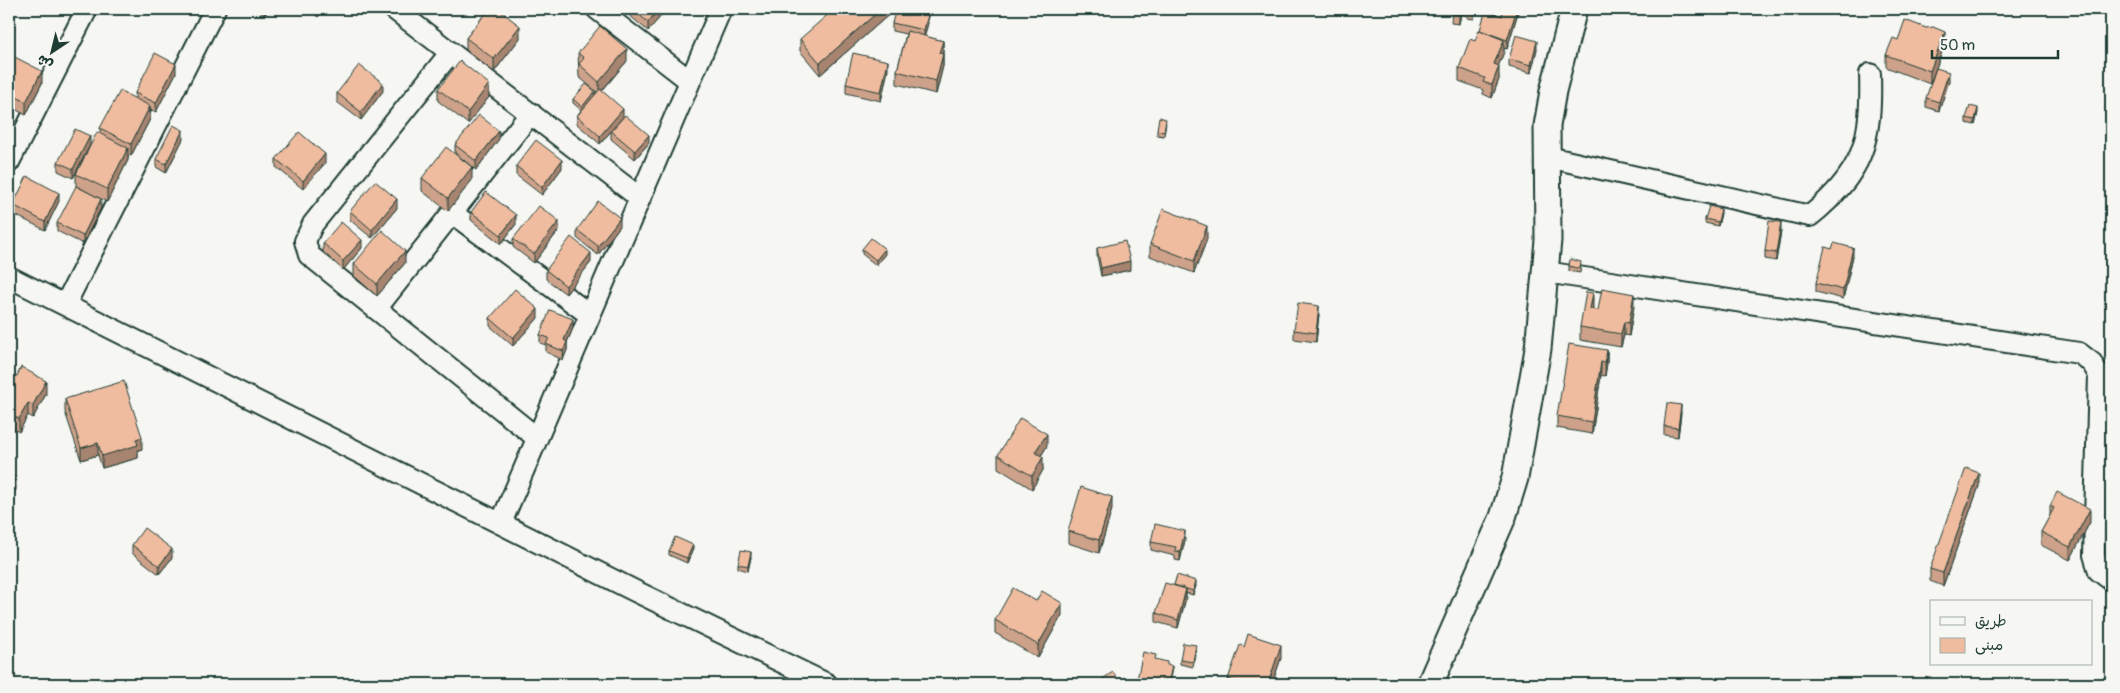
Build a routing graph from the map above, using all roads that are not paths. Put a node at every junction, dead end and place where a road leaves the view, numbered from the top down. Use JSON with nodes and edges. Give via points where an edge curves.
{"nodes":[{"id":1,"x":87,"y":9,"type":"edge"},
{"id":2,"x":215,"y":9,"type":"edge"},
{"id":3,"x":394,"y":9,"type":"edge"},
{"id":4,"x":597,"y":9,"type":"edge"},
{"id":5,"x":721,"y":9,"type":"edge"},
{"id":6,"x":1574,"y":9,"type":"edge"},
{"id":7,"x":451,"y":52,"type":"junction"},
{"id":8,"x":1870,"y":74,"type":"dead end"},
{"id":9,"x":690,"y":81,"type":"junction"},
{"id":10,"x":531,"y":113,"type":"junction"},
{"id":11,"x":1548,"y":157,"type":"junction"},
{"id":12,"x":9,"y":162,"type":"edge"},
{"id":13,"x":640,"y":198,"type":"junction"},
{"id":14,"x":452,"y":213,"type":"junction"},
{"id":15,"x":1545,"y":272,"type":"junction"},
{"id":16,"x":9,"y":277,"type":"edge"},
{"id":17,"x":66,"y":305,"type":"junction"},
{"id":18,"x":376,"y":309,"type":"junction"},
{"id":19,"x":590,"y":316,"type":"junction"},
{"id":20,"x":537,"y":438,"type":"junction"},
{"id":21,"x":501,"y":523,"type":"junction"},
{"id":22,"x":2111,"y":580,"type":"edge"},
{"id":23,"x":827,"y":684,"type":"edge"},
{"id":24,"x":1430,"y":684,"type":"edge"}],
"edges":[{"from":1,"to":12,"type":"street"},
{"from":2,"to":17,"type":"street"},
{"from":3,"to":7,"type":"street"},
{"from":4,"to":9,"type":"street"},
{"from":5,"to":9,"type":"street"},
{"from":6,"to":11,"type":"street","via":[[1553,91]]},
{"from":7,"to":10,"type":"street"},
{"from":7,"to":18,"type":"street","via":[[313,224],[305,240],[309,255]]},
{"from":8,"to":11,"type":"street","via":[[1871,105],[1864,148],[1851,175],[1810,216]]},
{"from":9,"to":13,"type":"street"},
{"from":10,"to":13,"type":"street"},
{"from":10,"to":14,"type":"street"},
{"from":11,"to":15,"type":"street"},
{"from":13,"to":19,"type":"street"},
{"from":14,"to":18,"type":"street"},
{"from":14,"to":19,"type":"street"},
{"from":15,"to":22,"type":"street","via":[[2079,353],[2092,363],[2100,376],[2094,555],[2099,571]]},
{"from":15,"to":24,"type":"street","via":[[1538,349],[1516,478],[1503,517]]},
{"from":16,"to":17,"type":"street"},
{"from":17,"to":21,"type":"street"},
{"from":18,"to":20,"type":"street"},
{"from":19,"to":20,"type":"street"},
{"from":20,"to":21,"type":"street"},
{"from":21,"to":23,"type":"street"}]}
